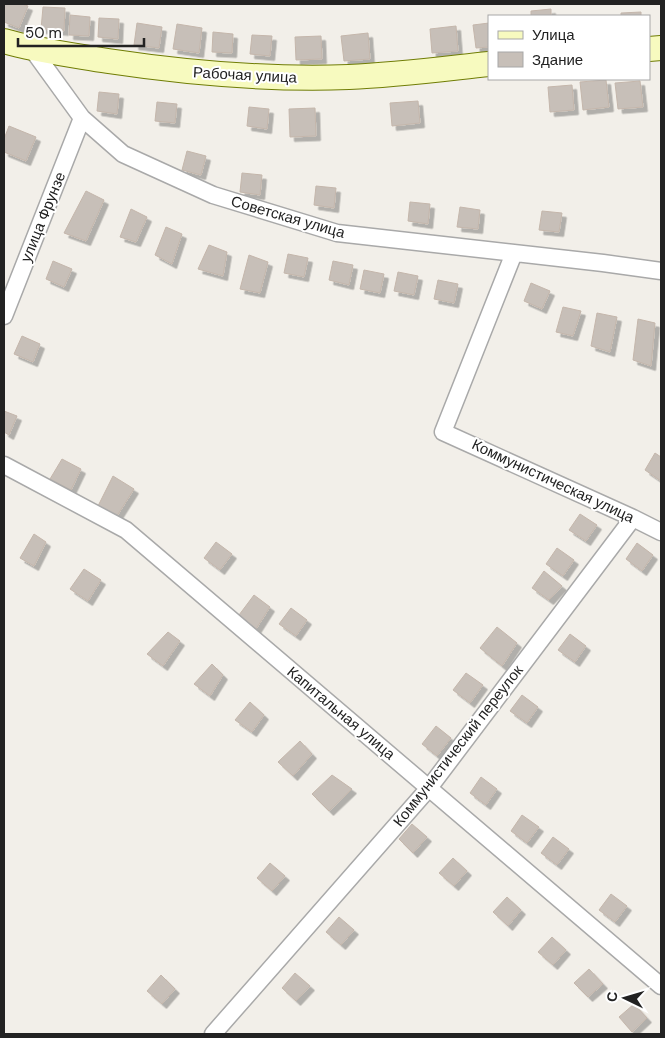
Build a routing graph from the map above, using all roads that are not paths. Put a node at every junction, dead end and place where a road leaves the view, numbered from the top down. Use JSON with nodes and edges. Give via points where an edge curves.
{"nodes":[{"id":1,"x":4,"y":41,"type":"edge"},
{"id":2,"x":32,"y":49,"type":"junction"},
{"id":3,"x":488,"y":64,"type":"edge"},
{"id":4,"x":82,"y":118,"type":"junction"},
{"id":5,"x":514,"y":253,"type":"junction"},
{"id":6,"x":661,"y":271,"type":"edge"},
{"id":7,"x":8,"y":292,"type":"edge"},
{"id":8,"x":4,"y":316,"type":"edge"},
{"id":9,"x":4,"y":465,"type":"edge"},
{"id":10,"x":633,"y":518,"type":"junction"},
{"id":11,"x":661,"y":532,"type":"edge"},
{"id":12,"x":429,"y":788,"type":"junction"},
{"id":13,"x":661,"y":986,"type":"edge"},
{"id":14,"x":213,"y":1034,"type":"edge"}],
"edges":[{"from":1,"to":2,"type":"main road","name":"Рабочая улица"},
{"from":2,"to":3,"type":"main road","name":"Рабочая улица","via":[[204,74],[274,78],[351,77]]},
{"from":2,"to":4,"type":"street","name":"Советская улица"},
{"from":4,"to":5,"type":"street","name":"Советская улица","via":[[122,154],[213,195],[337,233]]},
{"from":4,"to":7,"type":"street","name":"улица Фрунзе"},
{"from":5,"to":6,"type":"street","name":"Советская улица"},
{"from":5,"to":10,"type":"street","name":"Коммунистическая улица","via":[[444,432]]},
{"from":7,"to":8,"type":"street","name":"улица Фрунзе"},
{"from":9,"to":12,"type":"street","name":"Капитальная улица","via":[[126,530]]},
{"from":10,"to":11,"type":"street","name":"Коммунистическая улица"},
{"from":10,"to":12,"type":"street","name":"Коммунистический переулок"},
{"from":12,"to":13,"type":"street","name":"Капитальная улица"},
{"from":12,"to":14,"type":"street","name":"Коммунистический переулок"}]}
